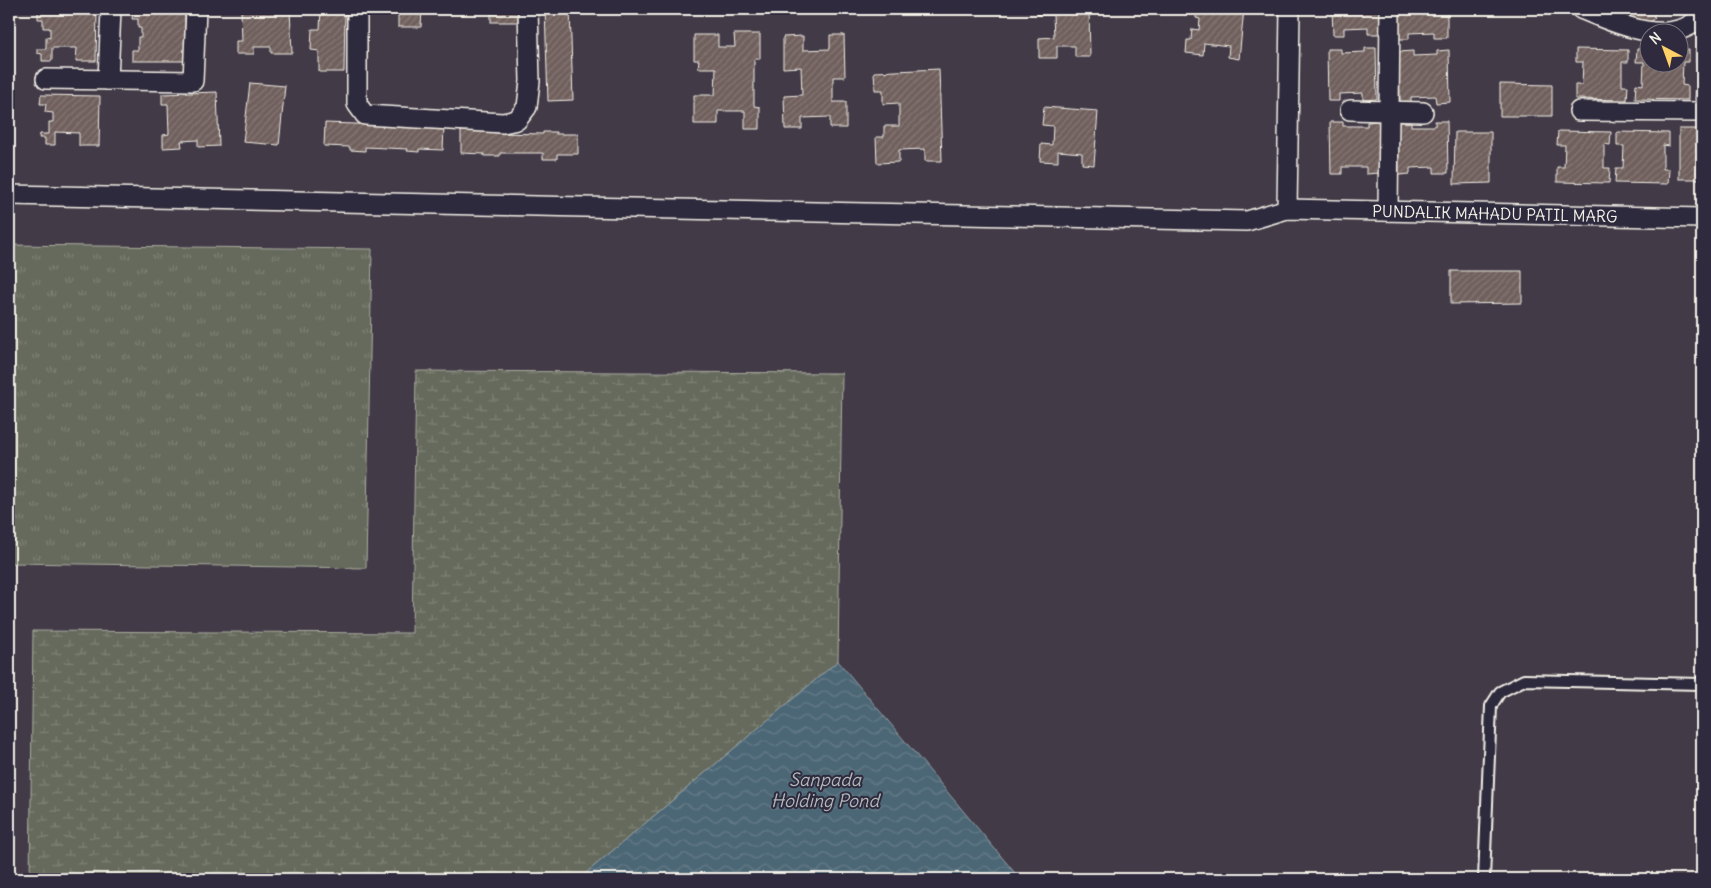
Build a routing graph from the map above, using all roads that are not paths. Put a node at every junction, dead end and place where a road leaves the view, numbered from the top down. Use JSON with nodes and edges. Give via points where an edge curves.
{"nodes":[{"id":1,"x":111,"y":9,"type":"edge"},
{"id":2,"x":196,"y":9,"type":"edge"},
{"id":3,"x":357,"y":9,"type":"edge"},
{"id":4,"x":528,"y":9,"type":"edge"},
{"id":5,"x":1290,"y":9,"type":"edge"},
{"id":6,"x":1390,"y":9,"type":"edge"},
{"id":7,"x":1581,"y":10,"type":"edge"},
{"id":8,"x":1702,"y":15,"type":"edge"},
{"id":9,"x":46,"y":79,"type":"dead end"},
{"id":10,"x":108,"y":80,"type":"junction"},
{"id":11,"x":1350,"y":110,"type":"dead end"},
{"id":12,"x":1389,"y":111,"type":"junction"},
{"id":13,"x":1579,"y":111,"type":"dead end"},
{"id":14,"x":1423,"y":112,"type":"dead end"},
{"id":15,"x":1702,"y":112,"type":"edge"},
{"id":16,"x":9,"y":195,"type":"edge"},
{"id":17,"x":1287,"y":209,"type":"junction"},
{"id":18,"x":1388,"y":211,"type":"junction"},
{"id":19,"x":1702,"y":218,"type":"edge"},
{"id":20,"x":1702,"y":684,"type":"edge"},
{"id":21,"x":1484,"y":879,"type":"edge"}],
"edges":[{"from":1,"to":10,"type":"street"},
{"from":2,"to":10,"type":"street","via":[[193,80]]},
{"from":3,"to":4,"type":"street","via":[[356,104],[365,115],[503,123],[517,120],[528,107]]},
{"from":5,"to":17,"type":"street"},
{"from":6,"to":12,"type":"street"},
{"from":7,"to":8,"type":"street","via":[[1621,26],[1651,32],[1680,30],[1692,25]]},
{"from":9,"to":10,"type":"street"},
{"from":11,"to":12,"type":"street"},
{"from":12,"to":14,"type":"street"},
{"from":12,"to":18,"type":"street"},
{"from":13,"to":15,"type":"street"},
{"from":16,"to":17,"type":"street","name":"PUNDALIK MAHADU PATIL MARG","via":[[1246,221]]},
{"from":17,"to":18,"type":"street","name":"PUNDALIK MAHADU PATIL MARG"},
{"from":18,"to":19,"type":"street","name":"PUNDALIK MAHADU PATIL MARG"},
{"from":20,"to":21,"type":"lane","via":[[1524,680],[1500,692],[1491,706]]}]}
